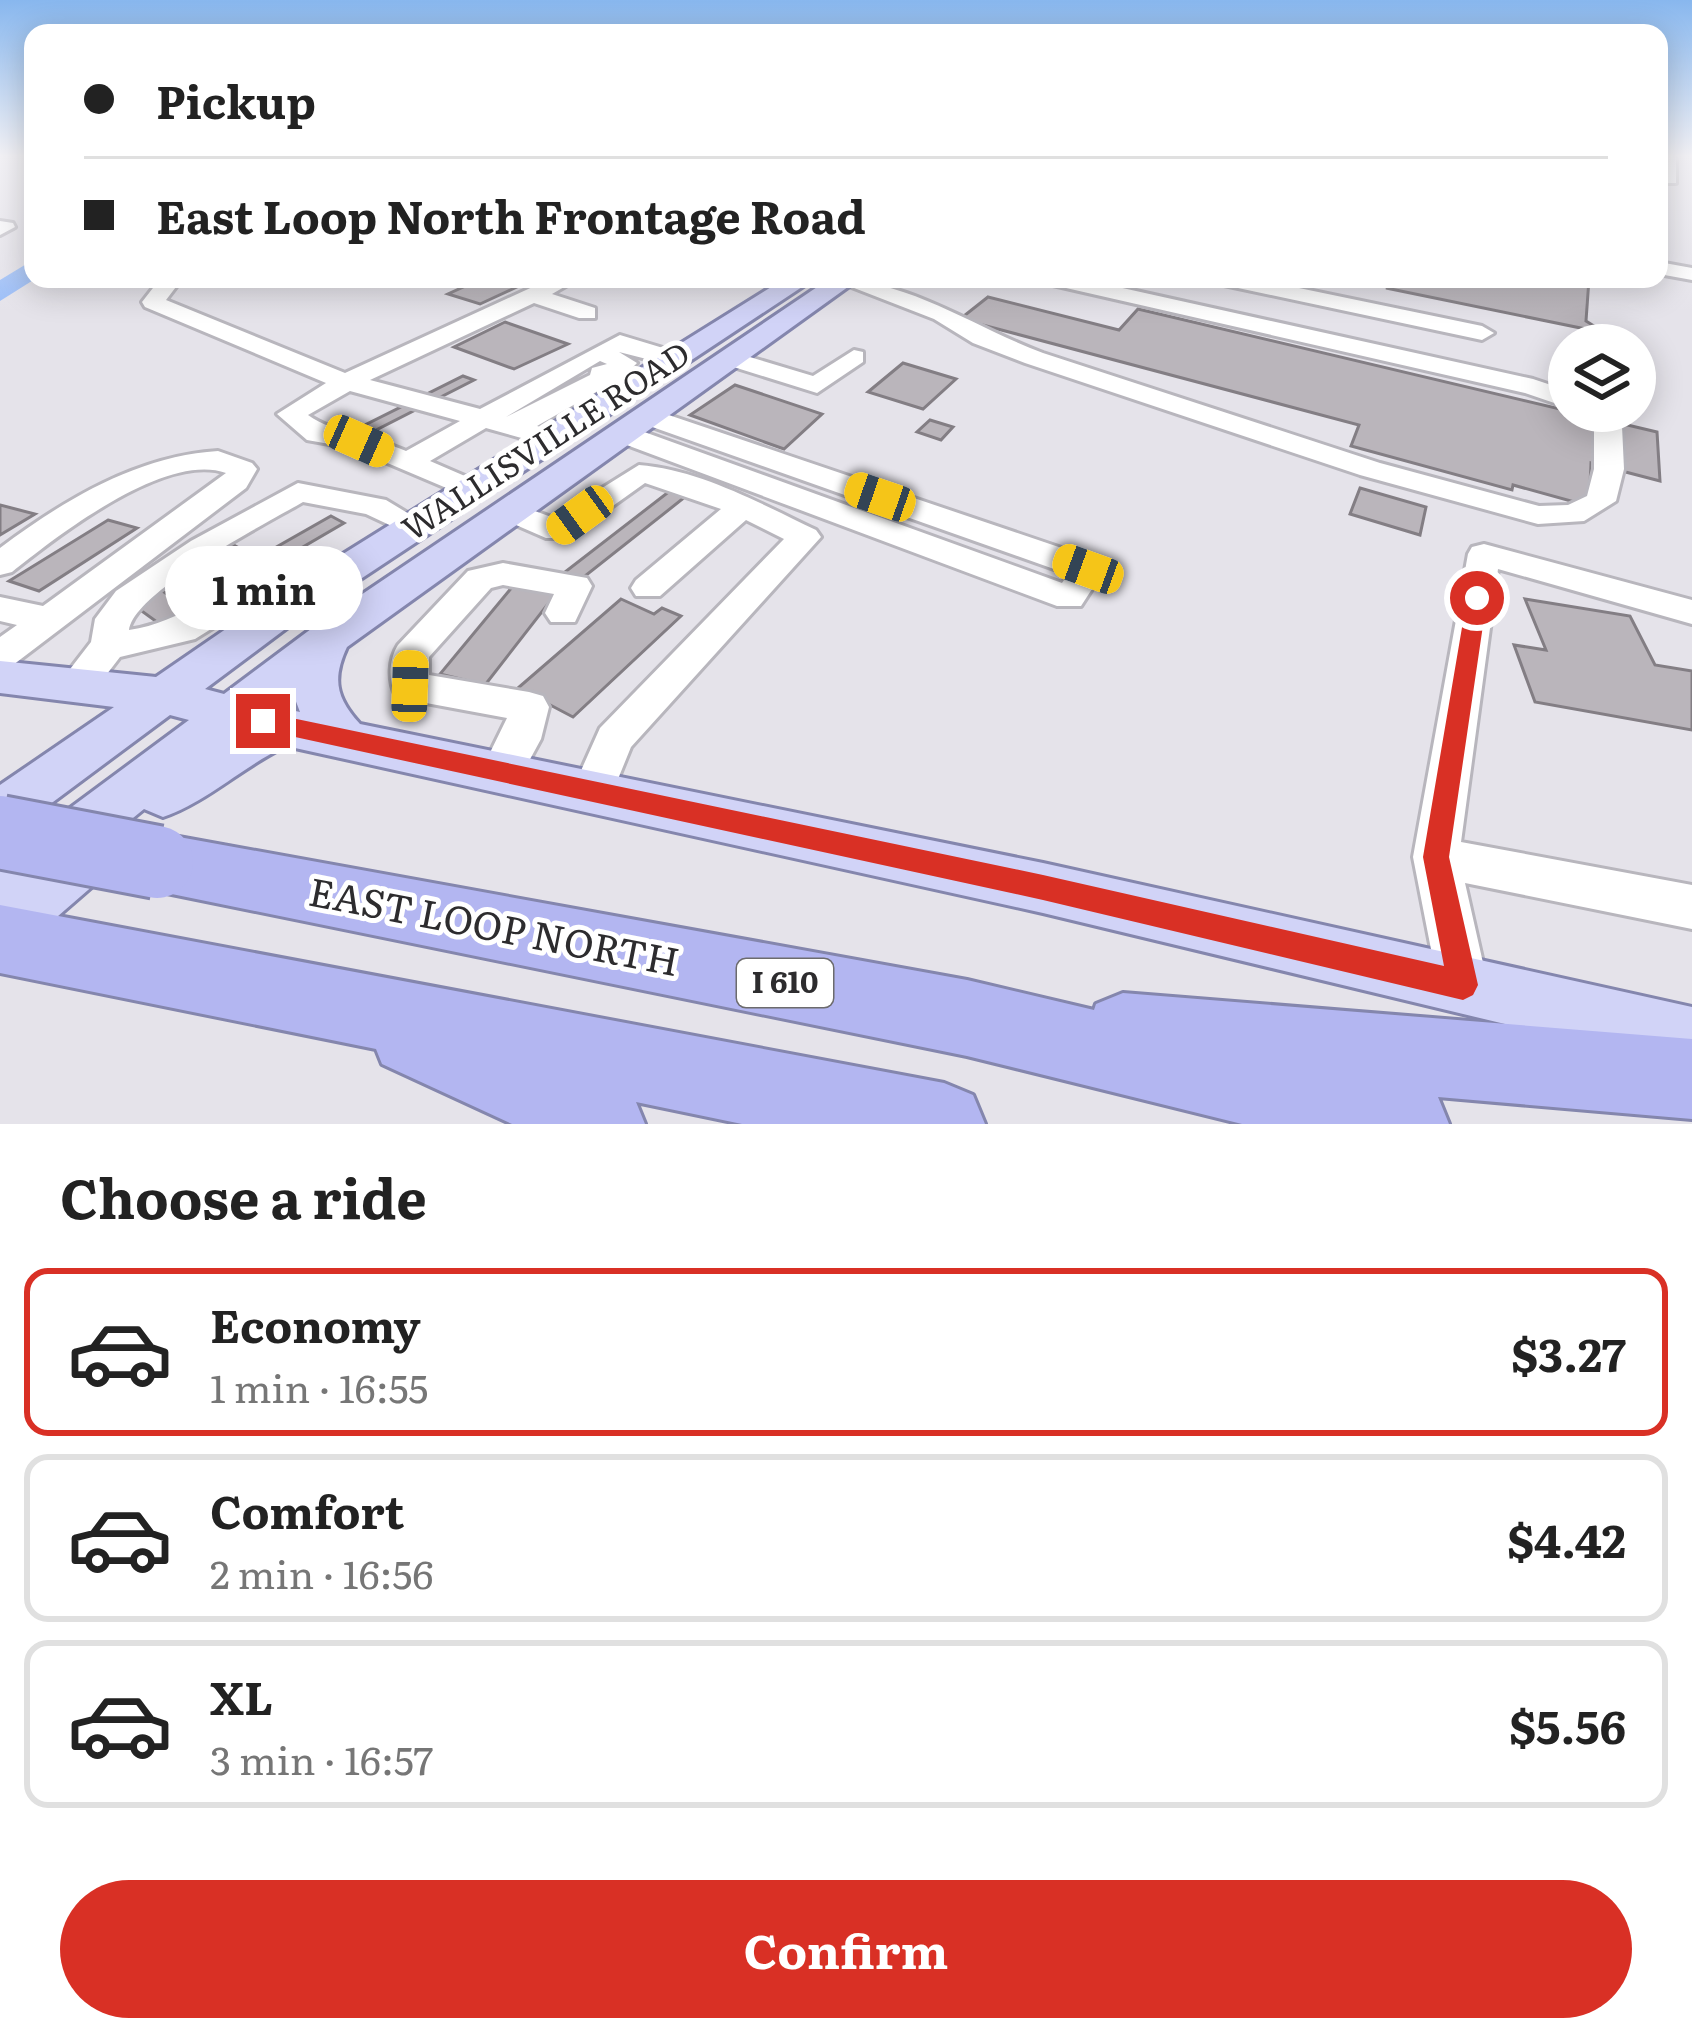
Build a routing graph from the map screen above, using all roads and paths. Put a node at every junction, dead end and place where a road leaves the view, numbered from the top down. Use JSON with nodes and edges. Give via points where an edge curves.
{"nodes":[{"id":1,"x":164,"y":288,"type":"edge"},
{"id":2,"x":549,"y":288,"type":"edge"},
{"id":3,"x":786,"y":288,"type":"edge"},
{"id":4,"x":832,"y":288,"type":"edge"},
{"id":5,"x":869,"y":288,"type":"edge"},
{"id":6,"x":1093,"y":288,"type":"edge"},
{"id":7,"x":1267,"y":288,"type":"edge"},
{"id":8,"x":533,"y":296,"type":"junction"},
{"id":9,"x":587,"y":313,"type":"dead end"},
{"id":10,"x":1482,"y":333,"type":"dead end"},
{"id":11,"x":854,"y":358,"type":"dead end"},
{"id":12,"x":674,"y":359,"type":"junction"},
{"id":13,"x":733,"y":359,"type":"junction"},
{"id":14,"x":346,"y":382,"type":"junction"},
{"id":15,"x":590,"y":388,"type":"junction"},
{"id":16,"x":1548,"y":392,"type":"edge"},
{"id":17,"x":483,"y":419,"type":"junction"},
{"id":18,"x":513,"y":428,"type":"junction"},
{"id":19,"x":1608,"y":432,"type":"edge"},
{"id":20,"x":550,"y":439,"type":"junction"},
{"id":21,"x":407,"y":462,"type":"junction"},
{"id":22,"x":639,"y":474,"type":"junction"},
{"id":23,"x":559,"y":481,"type":"junction"},
{"id":24,"x":470,"y":490,"type":"junction"},
{"id":25,"x":603,"y":499,"type":"junction"},
{"id":26,"x":743,"y":507,"type":"junction"},
{"id":27,"x":513,"y":512,"type":"junction"},
{"id":28,"x":413,"y":526,"type":"junction"},
{"id":29,"x":440,"y":561,"type":"junction"},
{"id":30,"x":0,"y":564,"type":"edge"},
{"id":31,"x":346,"y":570,"type":"junction"},
{"id":32,"x":480,"y":579,"type":"junction"},
{"id":33,"x":648,"y":588,"type":"dead end"},
{"id":34,"x":0,"y":609,"type":"edge"},
{"id":35,"x":562,"y":613,"type":"dead end"},
{"id":36,"x":1692,"y":613,"type":"edge"},
{"id":37,"x":50,"y":620,"type":"junction"},
{"id":38,"x":330,"y":637,"type":"junction"},
{"id":39,"x":109,"y":646,"type":"junction"},
{"id":40,"x":0,"y":656,"type":"edge"},
{"id":41,"x":0,"y":677,"type":"edge"},
{"id":42,"x":76,"y":686,"type":"junction"},
{"id":43,"x":160,"y":695,"type":"junction"},
{"id":44,"x":231,"y":710,"type":"junction"},
{"id":45,"x":283,"y":727,"type":"junction"},
{"id":46,"x":345,"y":740,"type":"junction"},
{"id":47,"x":501,"y":773,"type":"junction"},
{"id":48,"x":592,"y":793,"type":"junction"},
{"id":49,"x":0,"y":813,"type":"edge"},
{"id":50,"x":0,"y":832,"type":"edge"},
{"id":51,"x":1436,"y":857,"type":"junction"},
{"id":52,"x":0,"y":892,"type":"edge"},
{"id":53,"x":1692,"y":907,"type":"edge"},
{"id":54,"x":21,"y":940,"type":"edge"},
{"id":55,"x":1463,"y":985,"type":"junction"},
{"id":56,"x":333,"y":1004,"type":"junction"},
{"id":57,"x":967,"y":1018,"type":"junction"},
{"id":58,"x":1692,"y":1038,"type":"edge"},
{"id":59,"x":1692,"y":1079,"type":"edge"},
{"id":60,"x":604,"y":1124,"type":"edge"},
{"id":61,"x":944,"y":1124,"type":"edge"},
{"id":62,"x":1408,"y":1124,"type":"edge"}],
"edges":[{"from":1,"to":14,"type":"street","via":[[153,302]]},
{"from":2,"to":8,"type":"street"},
{"from":3,"to":12,"type":"main road","name":"WALLISVILLE ROAD"},
{"from":4,"to":13,"type":"main road","name":"WALLISVILLE ROAD"},
{"from":5,"to":19,"type":"street","via":[[1034,358],[1370,469],[1538,515],[1573,514],[1601,501]]},
{"from":6,"to":16,"type":"street"},
{"from":7,"to":10,"type":"street"},
{"from":8,"to":9,"type":"street"},
{"from":8,"to":14,"type":"street"},
{"from":11,"to":13,"type":"street","via":[[817,385]]},
{"from":12,"to":13,"type":"main road"},
{"from":12,"to":15,"type":"main road","name":"WALLISVILLE ROAD"},
{"from":12,"to":15,"type":"street","via":[[625,342]]},
{"from":13,"to":15,"type":"main road","name":"WALLISVILLE ROAD"},
{"from":14,"to":17,"type":"street"},
{"from":14,"to":21,"type":"street","via":[[290,414],[317,434]]},
{"from":15,"to":15,"type":"street","via":[[1088,569],[1069,598]]},
{"from":15,"to":17,"type":"street"},
{"from":15,"to":18,"type":"street"},
{"from":15,"to":20,"type":"main road"},
{"from":15,"to":20,"type":"main road","name":"WALLISVILLE ROAD"},
{"from":15,"to":22,"type":"street"},
{"from":15,"to":23,"type":"main road","name":"WALLISVILLE ROAD"},
{"from":17,"to":18,"type":"street"},
{"from":17,"to":21,"type":"street"},
{"from":18,"to":20,"type":"street"},
{"from":20,"to":24,"type":"main road","name":"WALLISVILLE ROAD"},
{"from":21,"to":24,"type":"street"},
{"from":22,"to":25,"type":"street"},
{"from":22,"to":26,"type":"street"},
{"from":23,"to":25,"type":"street"},
{"from":23,"to":27,"type":"main road","name":"WALLISVILLE ROAD"},
{"from":24,"to":28,"type":"main road","name":"WALLISVILLE ROAD"},
{"from":25,"to":27,"type":"street","via":[[557,531]]},
{"from":26,"to":33,"type":"street"},
{"from":26,"to":48,"type":"street","via":[[805,537],[614,739]]},
{"from":27,"to":29,"type":"main road","name":"WALLISVILLE ROAD"},
{"from":28,"to":31,"type":"main road","name":"WALLISVILLE ROAD"},
{"from":28,"to":39,"type":"street","via":[[375,507],[298,492],[128,599],[113,619]]},
{"from":29,"to":32,"type":"street"},
{"from":29,"to":38,"type":"main road","name":"WALLISVILLE ROAD"},
{"from":30,"to":37,"type":"street","via":[[121,484],[207,460],[242,469],[236,482]]},
{"from":31,"to":39,"type":"street","via":[[325,560],[295,563],[182,630]]},
{"from":31,"to":43,"type":"main road","name":"WALLISVILLE ROAD"},
{"from":32,"to":35,"type":"street","via":[[503,574],[574,586]]},
{"from":32,"to":47,"type":"street","via":[[411,654],[410,686],[529,707]]},
{"from":34,"to":37,"type":"street"},
{"from":36,"to":51,"type":"street","via":[[1484,554]]},
{"from":37,"to":40,"type":"street"},
{"from":38,"to":44,"type":"main road","name":"WALLISVILLE ROAD"},
{"from":38,"to":46,"type":"main road","via":[[313,670],[313,691]]},
{"from":39,"to":42,"type":"street"},
{"from":41,"to":42,"type":"main road"},
{"from":42,"to":43,"type":"main road"},
{"from":43,"to":44,"type":"main road"},
{"from":43,"to":49,"type":"main road","name":"WALLISVILLE ROAD"},
{"from":44,"to":45,"type":"main road"},
{"from":44,"to":52,"type":"main road","name":"WALLISVILLE ROAD"},
{"from":45,"to":46,"type":"main road"},
{"from":45,"to":54,"type":"main road","via":[[187,777]]},
{"from":46,"to":47,"type":"main road"},
{"from":47,"to":48,"type":"main road"},
{"from":48,"to":55,"type":"main road"},
{"from":50,"to":57,"type":"highway","name":"EAST LOOP NORTH","number":"I 610","bridge":true},
{"from":51,"to":53,"type":"street"},
{"from":51,"to":55,"type":"street"},
{"from":54,"to":56,"type":"highway"},
{"from":55,"to":58,"type":"main road"},
{"from":56,"to":60,"type":"highway"},
{"from":56,"to":61,"type":"highway"},
{"from":57,"to":59,"type":"highway"},
{"from":57,"to":62,"type":"highway","name":"EAST LOOP NORTH","number":"I 610"}]}
